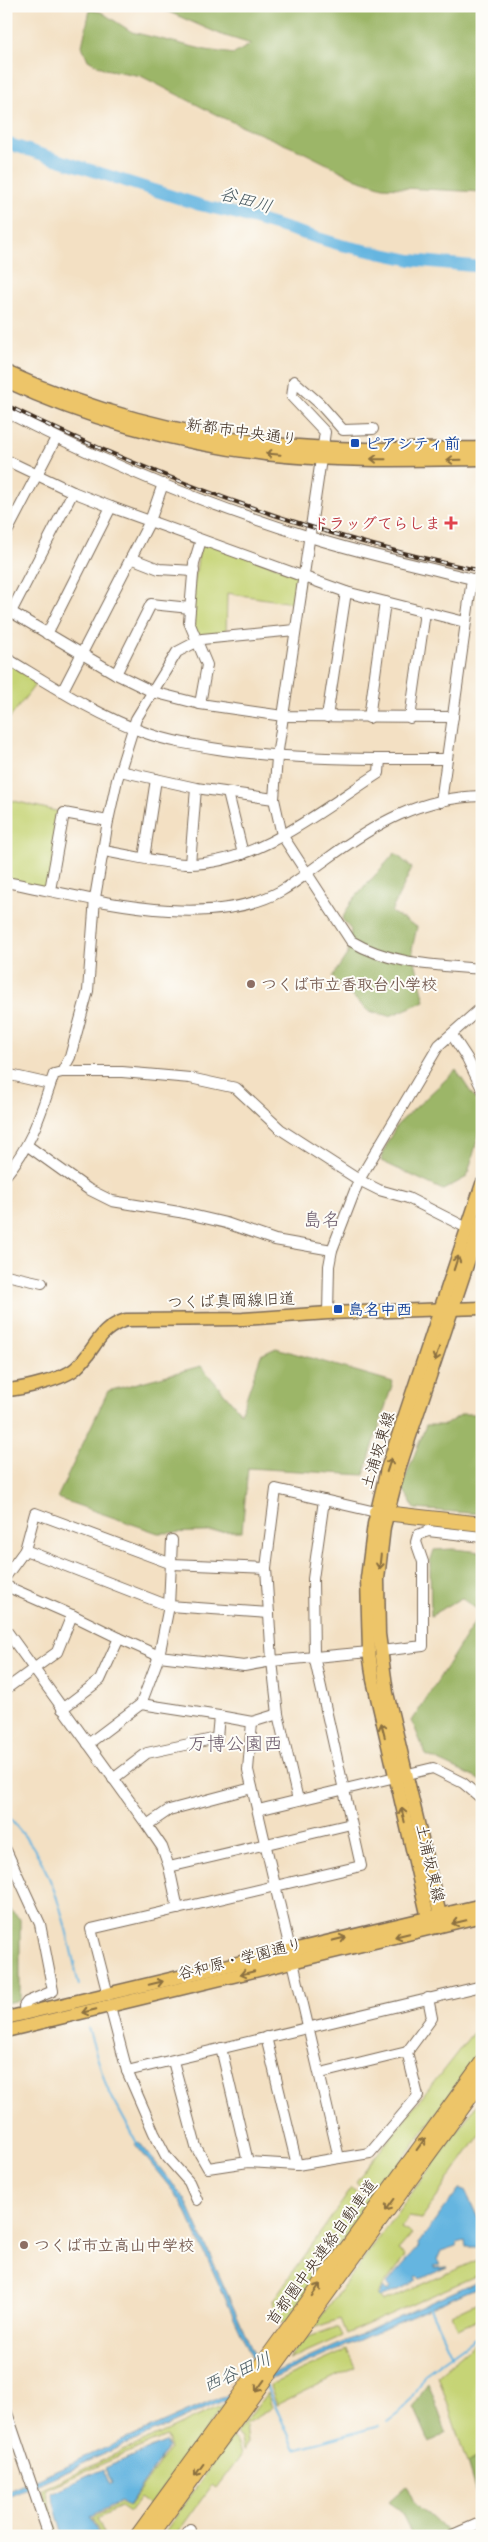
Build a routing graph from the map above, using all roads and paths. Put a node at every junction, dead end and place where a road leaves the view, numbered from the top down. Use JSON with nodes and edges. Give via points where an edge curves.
{"nodes":[{"id":1,"x":6,"y":372,"type":"edge"},
{"id":2,"x":6,"y":381,"type":"edge"},
{"id":3,"x":6,"y":412,"type":"edge"},
{"id":4,"x":373,"y":430,"type":"dead end"},
{"id":5,"x":56,"y":438,"type":"junction"},
{"id":6,"x":482,"y":448,"type":"edge"},
{"id":7,"x":322,"y":453,"type":"junction"},
{"id":8,"x":6,"y":460,"type":"edge"},
{"id":9,"x":482,"y":460,"type":"edge"},
{"id":10,"x":38,"y":474,"type":"junction"},
{"id":11,"x":163,"y":484,"type":"junction"},
{"id":12,"x":73,"y":492,"type":"junction"},
{"id":13,"x":111,"y":507,"type":"junction"},
{"id":14,"x":150,"y":521,"type":"junction"},
{"id":15,"x":6,"y":534,"type":"edge"},
{"id":16,"x":310,"y":537,"type":"junction"},
{"id":17,"x":201,"y":540,"type":"junction"},
{"id":18,"x":131,"y":558,"type":"junction"},
{"id":19,"x":194,"y":571,"type":"junction"},
{"id":20,"x":304,"y":576,"type":"junction"},
{"id":21,"x":346,"y":592,"type":"junction"},
{"id":22,"x":385,"y":602,"type":"junction"},
{"id":23,"x":190,"y":608,"type":"junction"},
{"id":24,"x":9,"y":610,"type":"edge"},
{"id":25,"x":425,"y":612,"type":"junction"},
{"id":26,"x":466,"y":622,"type":"junction"},
{"id":27,"x":295,"y":630,"type":"junction"},
{"id":28,"x":47,"y":634,"type":"junction"},
{"id":29,"x":196,"y":642,"type":"junction"},
{"id":30,"x":81,"y":654,"type":"junction"},
{"id":31,"x":6,"y":658,"type":"edge"},
{"id":32,"x":116,"y":674,"type":"junction"},
{"id":33,"x":62,"y":692,"type":"junction"},
{"id":34,"x":153,"y":692,"type":"junction"},
{"id":35,"x":200,"y":704,"type":"junction"},
{"id":36,"x":283,"y":716,"type":"junction"},
{"id":37,"x":327,"y":717,"type":"junction"},
{"id":38,"x":453,"y":717,"type":"junction"},
{"id":39,"x":369,"y":718,"type":"junction"},
{"id":40,"x":410,"y":718,"type":"junction"},
{"id":41,"x":132,"y":727,"type":"junction"},
{"id":42,"x":277,"y":757,"type":"junction"},
{"id":43,"x":448,"y":758,"type":"junction"},
{"id":44,"x":380,"y":759,"type":"junction"},
{"id":45,"x":120,"y":771,"type":"junction"},
{"id":46,"x":156,"y":779,"type":"junction"},
{"id":47,"x":196,"y":788,"type":"junction"},
{"id":48,"x":228,"y":792,"type":"junction"},
{"id":49,"x":482,"y":796,"type":"edge"},
{"id":50,"x":274,"y":799,"type":"junction"},
{"id":51,"x":441,"y":802,"type":"junction"},
{"id":52,"x":108,"y":821,"type":"junction"},
{"id":53,"x":282,"y":835,"type":"junction"},
{"id":54,"x":103,"y":851,"type":"junction"},
{"id":55,"x":243,"y":854,"type":"junction"},
{"id":56,"x":144,"y":858,"type":"junction"},
{"id":57,"x":190,"y":864,"type":"junction"},
{"id":58,"x":308,"y":873,"type":"junction"},
{"id":59,"x":6,"y":882,"type":"edge"},
{"id":60,"x":50,"y":890,"type":"junction"},
{"id":61,"x":95,"y":898,"type":"junction"},
{"id":62,"x":482,"y":969,"type":"edge"},
{"id":63,"x":482,"y":1007,"type":"edge"},
{"id":64,"x":452,"y":1035,"type":"junction"},
{"id":65,"x":62,"y":1072,"type":"junction"},
{"id":66,"x":6,"y":1074,"type":"edge"},
{"id":67,"x":50,"y":1084,"type":"junction"},
{"id":68,"x":482,"y":1089,"type":"edge"},
{"id":69,"x":28,"y":1146,"type":"junction"},
{"id":70,"x":6,"y":1175,"type":"edge"},
{"id":71,"x":359,"y":1180,"type":"junction"},
{"id":72,"x":482,"y":1184,"type":"edge"},
{"id":73,"x":482,"y":1220,"type":"edge"},
{"id":74,"x":467,"y":1228,"type":"junction"},
{"id":75,"x":332,"y":1250,"type":"junction"},
{"id":76,"x":6,"y":1275,"type":"edge"},
{"id":77,"x":42,"y":1283,"type":"dead end"},
{"id":78,"x":446,"y":1308,"type":"junction"},
{"id":79,"x":482,"y":1308,"type":"edge"},
{"id":80,"x":328,"y":1313,"type":"junction"},
{"id":81,"x":6,"y":1390,"type":"edge"},
{"id":82,"x":324,"y":1500,"type":"junction"},
{"id":83,"x":382,"y":1513,"type":"junction"},
{"id":84,"x":482,"y":1524,"type":"edge"},
{"id":85,"x":482,"y":1536,"type":"edge"},
{"id":86,"x":172,"y":1540,"type":"dead end"},
{"id":87,"x":24,"y":1550,"type":"junction"},
{"id":88,"x":172,"y":1564,"type":"junction"},
{"id":89,"x":266,"y":1568,"type":"junction"},
{"id":90,"x":6,"y":1576,"type":"edge"},
{"id":91,"x":6,"y":1586,"type":"edge"},
{"id":92,"x":169,"y":1606,"type":"junction"},
{"id":93,"x":269,"y":1613,"type":"junction"},
{"id":94,"x":72,"y":1615,"type":"junction"},
{"id":95,"x":6,"y":1630,"type":"edge"},
{"id":96,"x":119,"y":1638,"type":"junction"},
{"id":97,"x":375,"y":1651,"type":"junction"},
{"id":98,"x":159,"y":1656,"type":"junction"},
{"id":99,"x":314,"y":1656,"type":"junction"},
{"id":100,"x":272,"y":1661,"type":"junction"},
{"id":101,"x":34,"y":1670,"type":"junction"},
{"id":102,"x":6,"y":1689,"type":"edge"},
{"id":103,"x":141,"y":1704,"type":"junction"},
{"id":104,"x":62,"y":1709,"type":"junction"},
{"id":105,"x":278,"y":1714,"type":"junction"},
{"id":106,"x":219,"y":1716,"type":"junction"},
{"id":107,"x":252,"y":1722,"type":"junction"},
{"id":108,"x":88,"y":1744,"type":"junction"},
{"id":109,"x":400,"y":1776,"type":"junction"},
{"id":110,"x":113,"y":1778,"type":"junction"},
{"id":111,"x":252,"y":1788,"type":"junction"},
{"id":112,"x":343,"y":1788,"type":"junction"},
{"id":113,"x":482,"y":1799,"type":"edge"},
{"id":114,"x":298,"y":1800,"type":"junction"},
{"id":115,"x":258,"y":1810,"type":"junction"},
{"id":116,"x":351,"y":1824,"type":"junction"},
{"id":117,"x":146,"y":1826,"type":"junction"},
{"id":118,"x":266,"y":1844,"type":"junction"},
{"id":119,"x":6,"y":1850,"type":"edge"},
{"id":120,"x":169,"y":1866,"type":"junction"},
{"id":121,"x":276,"y":1886,"type":"junction"},
{"id":122,"x":482,"y":1905,"type":"edge"},
{"id":123,"x":178,"y":1909,"type":"junction"},
{"id":124,"x":482,"y":1916,"type":"edge"},
{"id":125,"x":435,"y":1920,"type":"junction"},
{"id":126,"x":293,"y":1956,"type":"junction"},
{"id":127,"x":482,"y":1986,"type":"edge"},
{"id":128,"x":428,"y":1998,"type":"junction"},
{"id":129,"x":109,"y":2000,"type":"junction"},
{"id":130,"x":25,"y":2014,"type":"junction"},
{"id":131,"x":6,"y":2018,"type":"edge"},
{"id":132,"x":309,"y":2027,"type":"junction"},
{"id":133,"x":6,"y":2030,"type":"edge"},
{"id":134,"x":266,"y":2036,"type":"junction"},
{"id":135,"x":221,"y":2048,"type":"junction"},
{"id":136,"x":407,"y":2052,"type":"junction"},
{"id":137,"x":172,"y":2061,"type":"junction"},
{"id":138,"x":482,"y":2062,"type":"edge"},
{"id":139,"x":128,"y":2071,"type":"junction"},
{"id":140,"x":321,"y":2073,"type":"junction"},
{"id":141,"x":482,"y":2081,"type":"edge"},
{"id":142,"x":339,"y":2158,"type":"junction"},
{"id":143,"x":248,"y":2162,"type":"junction"},
{"id":144,"x":297,"y":2165,"type":"junction"},
{"id":145,"x":197,"y":2200,"type":"dead end"},
{"id":146,"x":6,"y":2410,"type":"edge"},
{"id":147,"x":481,"y":2523,"type":"edge"},
{"id":148,"x":49,"y":2536,"type":"edge"},
{"id":149,"x":137,"y":2536,"type":"edge"},
{"id":150,"x":150,"y":2536,"type":"edge"},
{"id":151,"x":450,"y":2536,"type":"edge"}],
"edges":[{"from":1,"to":7,"type":"main road","name":"新都市中央通り","via":[[146,421]]},
{"from":7,"to":2,"type":"main road","name":"新都市中央通り","one_way":true,"via":[[242,451],[179,439],[73,408]]},
{"from":3,"to":5,"type":"street"},
{"from":4,"to":7,"type":"street","via":[[343,430],[294,381],[292,397],[325,432]]},
{"from":5,"to":10,"type":"street"},
{"from":5,"to":11,"type":"street"},
{"from":6,"to":7,"type":"main road","name":"新都市中央通り"},
{"from":9,"to":7,"type":"main road","name":"新都市中央通り","one_way":true},
{"from":7,"to":16,"type":"street"},
{"from":8,"to":10,"type":"street"},
{"from":10,"to":12,"type":"street"},
{"from":10,"to":15,"type":"street"},
{"from":11,"to":14,"type":"street"},
{"from":11,"to":16,"type":"street"},
{"from":12,"to":13,"type":"street"},
{"from":12,"to":24,"type":"street"},
{"from":13,"to":14,"type":"street"},
{"from":13,"to":28,"type":"street"},
{"from":14,"to":17,"type":"street"},
{"from":14,"to":18,"type":"street"},
{"from":16,"to":20,"type":"street"},
{"from":16,"to":26,"type":"street","via":[[472,579]]},
{"from":17,"to":19,"type":"street"},
{"from":17,"to":20,"type":"street"},
{"from":18,"to":19,"type":"street","via":[[159,569]]},
{"from":18,"to":30,"type":"street"},
{"from":19,"to":23,"type":"street"},
{"from":20,"to":21,"type":"street"},
{"from":20,"to":27,"type":"street"},
{"from":21,"to":22,"type":"street"},
{"from":21,"to":37,"type":"street"},
{"from":22,"to":25,"type":"street"},
{"from":22,"to":39,"type":"street"},
{"from":23,"to":29,"type":"street","via":[[189,622]]},
{"from":23,"to":32,"type":"street","via":[[151,604]]},
{"from":24,"to":28,"type":"street"},
{"from":25,"to":26,"type":"street"},
{"from":25,"to":40,"type":"street"},
{"from":26,"to":38,"type":"street"},
{"from":27,"to":29,"type":"street"},
{"from":27,"to":36,"type":"street"},
{"from":28,"to":30,"type":"street"},
{"from":29,"to":34,"type":"street","via":[[177,652]]},
{"from":29,"to":35,"type":"street","via":[[207,665]]},
{"from":30,"to":32,"type":"street"},
{"from":30,"to":33,"type":"street"},
{"from":31,"to":33,"type":"street"},
{"from":32,"to":34,"type":"street"},
{"from":33,"to":41,"type":"street"},
{"from":34,"to":35,"type":"street"},
{"from":34,"to":41,"type":"street"},
{"from":35,"to":36,"type":"street"},
{"from":36,"to":37,"type":"street"},
{"from":36,"to":42,"type":"street"},
{"from":37,"to":39,"type":"street"},
{"from":38,"to":40,"type":"street"},
{"from":38,"to":43,"type":"street"},
{"from":39,"to":40,"type":"street"},
{"from":41,"to":42,"type":"street","via":[[203,747]]},
{"from":41,"to":45,"type":"street"},
{"from":42,"to":44,"type":"street"},
{"from":42,"to":50,"type":"street"},
{"from":43,"to":44,"type":"street"},
{"from":43,"to":51,"type":"street"},
{"from":44,"to":53,"type":"street","via":[[379,773]]},
{"from":45,"to":46,"type":"street"},
{"from":45,"to":52,"type":"street"},
{"from":46,"to":47,"type":"street"},
{"from":46,"to":56,"type":"street"},
{"from":47,"to":48,"type":"street"},
{"from":47,"to":57,"type":"street"},
{"from":48,"to":50,"type":"street"},
{"from":48,"to":55,"type":"street"},
{"from":49,"to":51,"type":"street"},
{"from":50,"to":53,"type":"street"},
{"from":51,"to":58,"type":"street","via":[[384,820]]},
{"from":52,"to":54,"type":"street"},
{"from":52,"to":60,"type":"street","via":[[64,813]]},
{"from":53,"to":55,"type":"street"},
{"from":53,"to":58,"type":"street"},
{"from":54,"to":56,"type":"street"},
{"from":54,"to":61,"type":"street"},
{"from":55,"to":57,"type":"street"},
{"from":56,"to":57,"type":"street"},
{"from":58,"to":61,"type":"street","via":[[280,892],[216,910],[174,911]]},
{"from":58,"to":62,"type":"street","via":[[344,933],[365,950],[402,962]]},
{"from":59,"to":60,"type":"street"},
{"from":60,"to":61,"type":"street"},
{"from":61,"to":65,"type":"street","via":[[88,991],[70,1057]]},
{"from":63,"to":64,"type":"street"},
{"from":64,"to":68,"type":"street"},
{"from":64,"to":71,"type":"street","via":[[439,1045]]},
{"from":65,"to":67,"type":"street","via":[[54,1074]]},
{"from":65,"to":71,"type":"street","via":[[122,1072],[190,1078],[236,1088],[280,1129]]},
{"from":66,"to":67,"type":"street"},
{"from":67,"to":69,"type":"street"},
{"from":69,"to":70,"type":"street"},
{"from":69,"to":75,"type":"street","via":[[112,1202],[179,1212],[226,1223],[275,1240]]},
{"from":71,"to":74,"type":"street","via":[[408,1198]]},
{"from":71,"to":75,"type":"street"},
{"from":72,"to":74,"type":"main road","name":"土浦坂東線"},
{"from":73,"to":78,"type":"main road","name":"土浦坂東線"},
{"from":78,"to":74,"type":"main road","name":"土浦坂東線","one_way":true},
{"from":75,"to":80,"type":"street"},
{"from":76,"to":77,"type":"street"},
{"from":78,"to":79,"type":"main road","name":"つくば真岡線旧道"},
{"from":78,"to":80,"type":"main road","name":"つくば真岡線旧道"},
{"from":78,"to":83,"type":"main road","name":"土浦坂東線","via":[[399,1469]]},
{"from":80,"to":81,"type":"main road","name":"つくば真岡線旧道","via":[[243,1319],[126,1320],[110,1326],[74,1369]]},
{"from":82,"to":83,"type":"street"},
{"from":82,"to":89,"type":"street","via":[[276,1489]]},
{"from":82,"to":99,"type":"street","via":[[313,1579]]},
{"from":83,"to":84,"type":"highway"},
{"from":83,"to":97,"type":"main road","name":"土浦坂東線"},
{"from":85,"to":97,"type":"street","via":[[428,1531],[418,1535],[416,1542],[423,1562],[423,1646]]},
{"from":86,"to":88,"type":"street"},
{"from":87,"to":88,"type":"street","via":[[35,1513]]},
{"from":87,"to":90,"type":"street"},
{"from":87,"to":92,"type":"street"},
{"from":88,"to":89,"type":"street"},
{"from":88,"to":92,"type":"street"},
{"from":89,"to":93,"type":"street"},
{"from":91,"to":94,"type":"street"},
{"from":92,"to":93,"type":"street"},
{"from":92,"to":98,"type":"street"},
{"from":93,"to":100,"type":"street"},
{"from":94,"to":96,"type":"street"},
{"from":94,"to":101,"type":"street","via":[[57,1652]]},
{"from":95,"to":101,"type":"street"},
{"from":96,"to":98,"type":"street"},
{"from":96,"to":104,"type":"street","via":[[100,1680]]},
{"from":97,"to":99,"type":"street"},
{"from":97,"to":109,"type":"main road","name":"土浦坂東線","via":[[387,1693]]},
{"from":98,"to":100,"type":"street","via":[[244,1666]]},
{"from":98,"to":103,"type":"street"},
{"from":99,"to":100,"type":"street"},
{"from":99,"to":112,"type":"street"},
{"from":100,"to":105,"type":"street"},
{"from":101,"to":102,"type":"street"},
{"from":101,"to":104,"type":"street"},
{"from":103,"to":106,"type":"street"},
{"from":103,"to":108,"type":"street"},
{"from":104,"to":108,"type":"street"},
{"from":105,"to":107,"type":"street"},
{"from":105,"to":114,"type":"street"},
{"from":106,"to":107,"type":"street"},
{"from":106,"to":110,"type":"street","via":[[217,1738],[147,1753]]},
{"from":107,"to":111,"type":"street","via":[[248,1770]]},
{"from":108,"to":110,"type":"street"},
{"from":109,"to":112,"type":"street"},
{"from":109,"to":113,"type":"street","via":[[434,1768],[463,1783]]},
{"from":109,"to":125,"type":"main road","name":"土浦坂東線"},
{"from":110,"to":117,"type":"street"},
{"from":111,"to":115,"type":"street"},
{"from":111,"to":117,"type":"street","via":[[169,1810]]},
{"from":112,"to":114,"type":"street"},
{"from":112,"to":116,"type":"street"},
{"from":114,"to":115,"type":"street"},
{"from":115,"to":118,"type":"street"},
{"from":116,"to":118,"type":"street"},
{"from":116,"to":121,"type":"street","via":[[360,1866]]},
{"from":117,"to":120,"type":"street","via":[[162,1847]]},
{"from":118,"to":120,"type":"street"},
{"from":118,"to":121,"type":"street"},
{"from":119,"to":130,"type":"street","via":[[40,1924],[53,1991],[27,2002]]},
{"from":120,"to":123,"type":"street"},
{"from":121,"to":123,"type":"street"},
{"from":121,"to":126,"type":"street"},
{"from":122,"to":125,"type":"main road","name":"谷和原・学園通り"},
{"from":123,"to":129,"type":"street","via":[[91,1929]]},
{"from":124,"to":125,"type":"main road","name":"谷和原・学園通り","one_way":true},
{"from":125,"to":126,"type":"main road","name":"谷和原・学園通り"},
{"from":126,"to":129,"type":"main road","name":"谷和原・学園通り"},
{"from":126,"to":132,"type":"street"},
{"from":127,"to":128,"type":"street"},
{"from":128,"to":132,"type":"street"},
{"from":128,"to":136,"type":"street","via":[[432,2018]]},
{"from":129,"to":130,"type":"main road","name":"谷和原・学園通り"},
{"from":129,"to":133,"type":"main road","name":"谷和原・学園通り","one_way":true},
{"from":129,"to":139,"type":"street"},
{"from":130,"to":131,"type":"main road","name":"谷和原・学園通り"},
{"from":132,"to":134,"type":"street"},
{"from":132,"to":140,"type":"street"},
{"from":134,"to":135,"type":"street"},
{"from":134,"to":144,"type":"street"},
{"from":135,"to":137,"type":"street"},
{"from":135,"to":143,"type":"street"},
{"from":136,"to":140,"type":"street"},
{"from":136,"to":142,"type":"street","via":[[418,2096],[370,2152]]},
{"from":137,"to":139,"type":"street"},
{"from":137,"to":143,"type":"street","via":[[196,2147],[208,2168]]},
{"from":149,"to":138,"type":"highway","name":"首都圏中央連絡自動車道","one_way":true},
{"from":139,"to":145,"type":"street","via":[[166,2156],[189,2182]]},
{"from":140,"to":142,"type":"street"},
{"from":141,"to":150,"type":"highway","name":"首都圏中央連絡自動車道","one_way":true},
{"from":142,"to":144,"type":"street"},
{"from":143,"to":144,"type":"street"},
{"from":146,"to":148,"type":"street"},
{"from":147,"to":151,"type":"street"}]}
